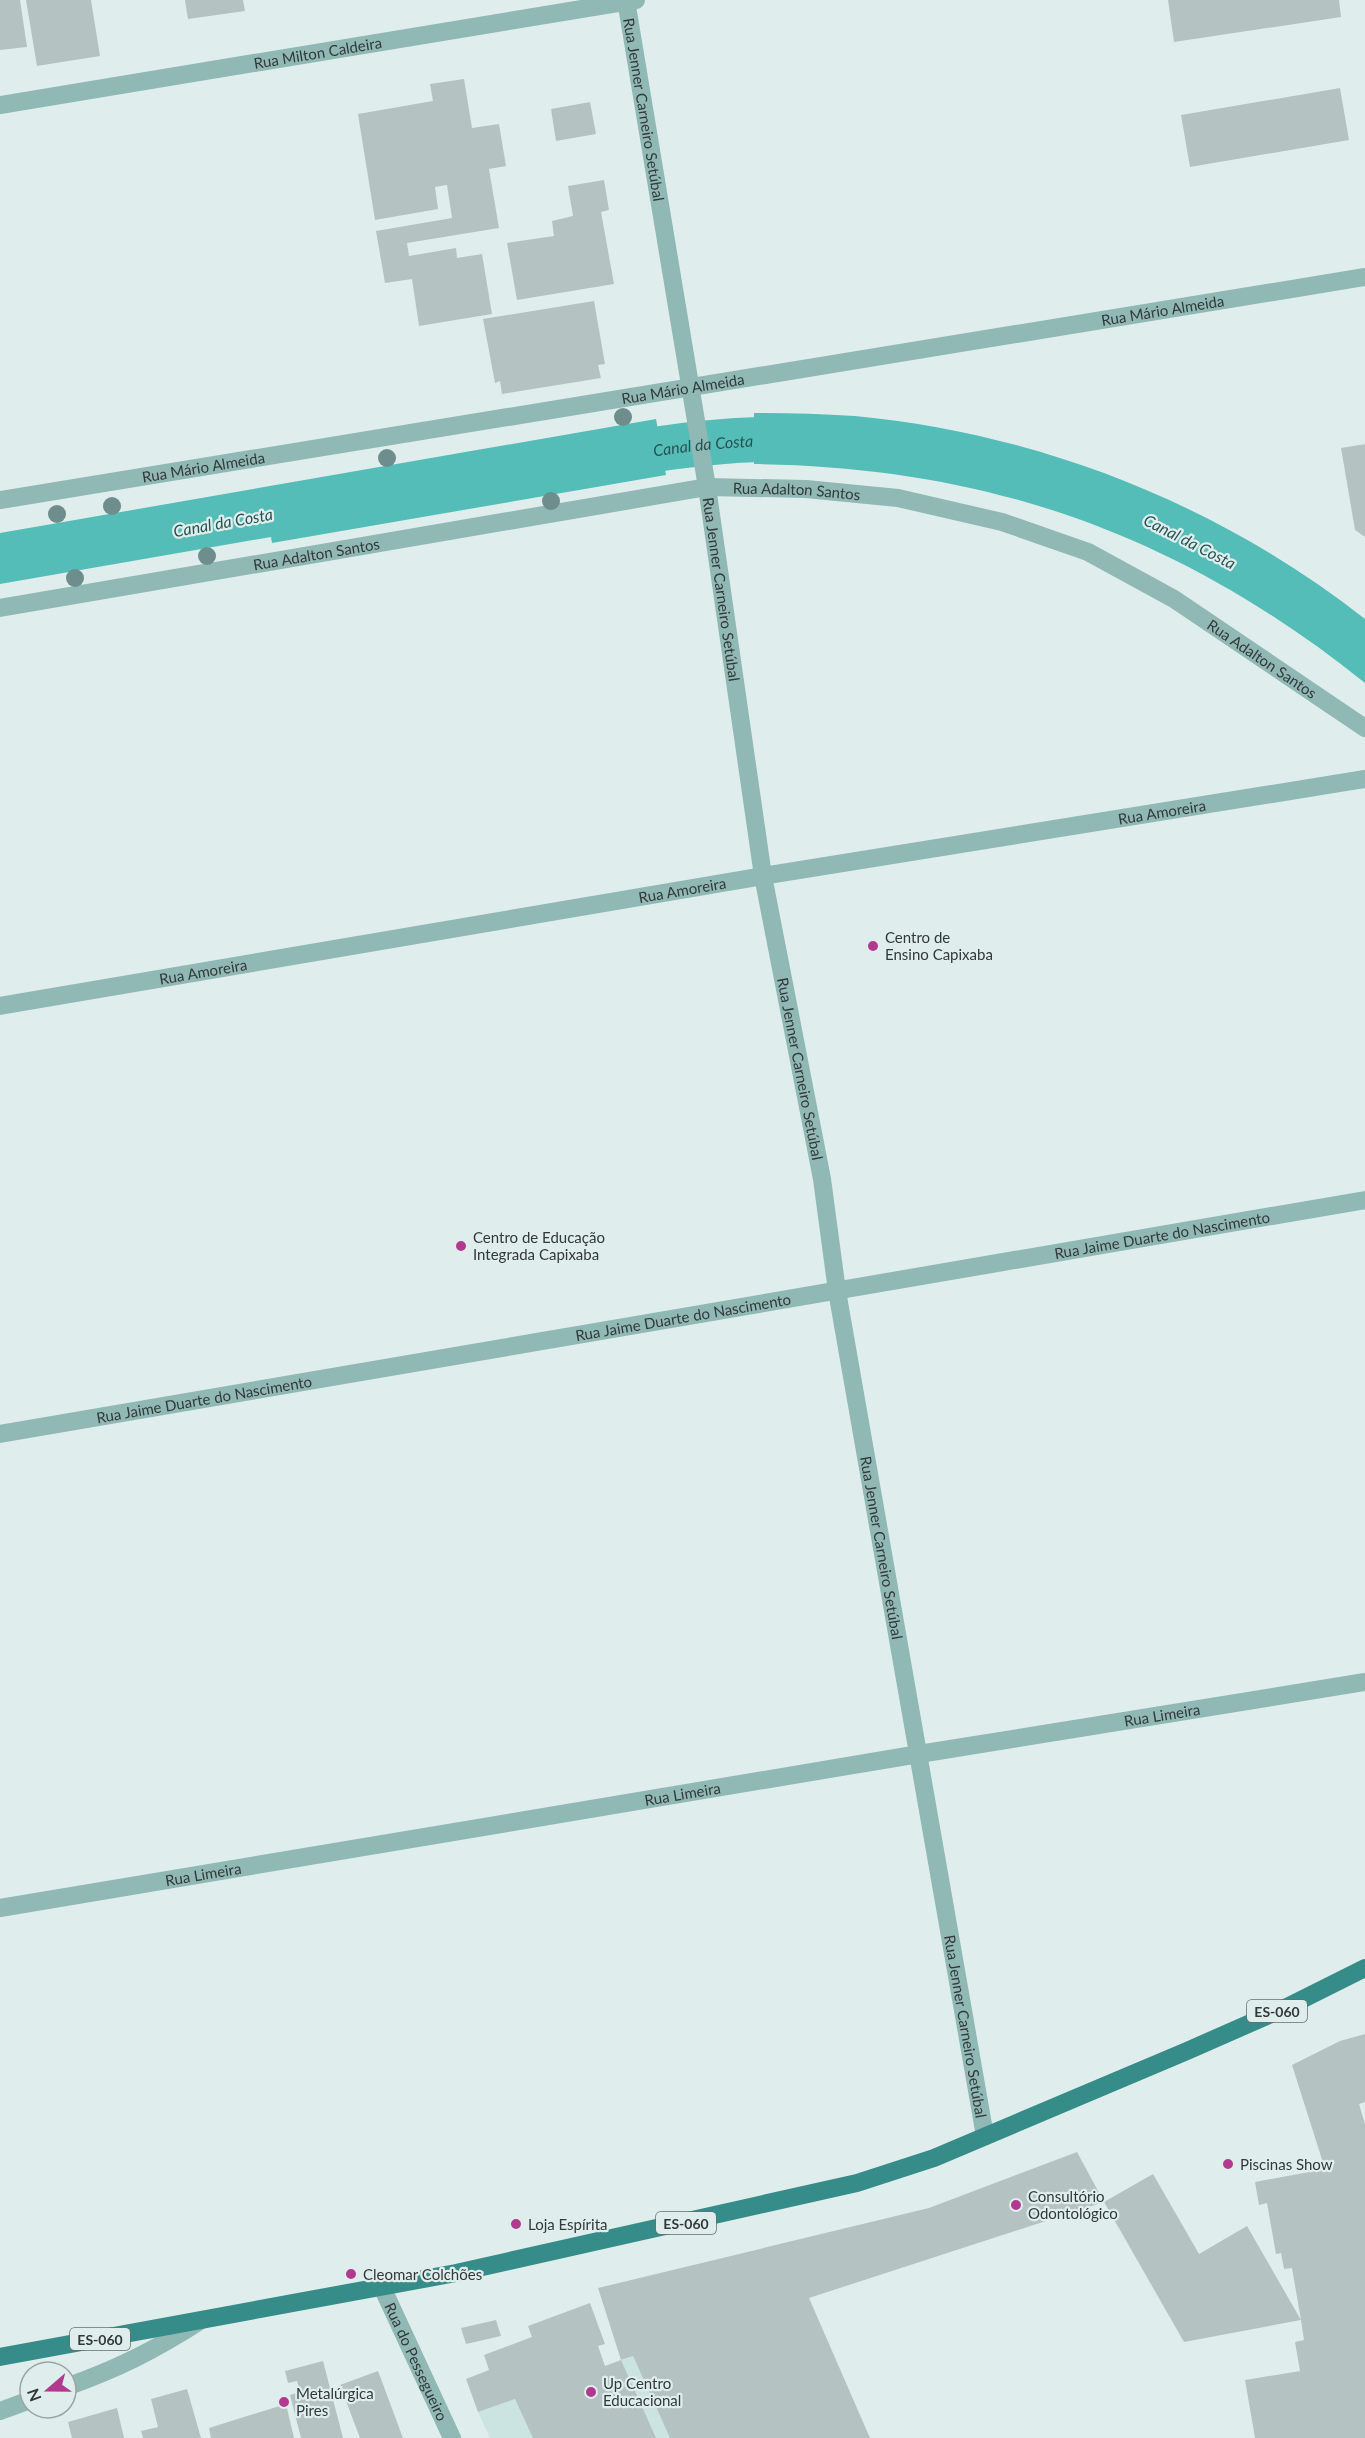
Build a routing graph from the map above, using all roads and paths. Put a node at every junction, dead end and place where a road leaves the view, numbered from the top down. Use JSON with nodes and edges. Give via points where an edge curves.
{"nodes":[{"id":1,"x":629,"y":1,"type":"edge"},
{"id":2,"x":0,"y":105,"type":"edge"},
{"id":3,"x":1365,"y":277,"type":"edge"},
{"id":4,"x":691,"y":386,"type":"junction"},
{"id":5,"x":706,"y":479,"type":"junction"},
{"id":6,"x":0,"y":500,"type":"edge"},
{"id":7,"x":0,"y":608,"type":"edge"},
{"id":8,"x":1365,"y":728,"type":"edge"},
{"id":9,"x":1365,"y":779,"type":"edge"},
{"id":10,"x":763,"y":876,"type":"junction"},
{"id":11,"x":0,"y":1006,"type":"edge"},
{"id":12,"x":1365,"y":1200,"type":"edge"},
{"id":13,"x":837,"y":1291,"type":"junction"},
{"id":14,"x":0,"y":1434,"type":"edge"},
{"id":15,"x":1365,"y":1682,"type":"edge"},
{"id":16,"x":920,"y":1754,"type":"junction"},
{"id":17,"x":0,"y":1908,"type":"edge"},
{"id":18,"x":1365,"y":1968,"type":"edge"},
{"id":19,"x":985,"y":2136,"type":"junction"},
{"id":20,"x":382,"y":2287,"type":"junction"},
{"id":21,"x":200,"y":2321,"type":"junction"},
{"id":22,"x":0,"y":2357,"type":"edge"},
{"id":23,"x":78,"y":2382,"type":"edge"},
{"id":24,"x":18,"y":2404,"type":"edge"},
{"id":25,"x":0,"y":2411,"type":"edge"},
{"id":26,"x":452,"y":2438,"type":"edge"}],
"edges":[{"from":1,"to":2,"type":"street","name":"Rua Milton Caldeira"},
{"from":1,"to":4,"type":"street","name":"Rua Jenner Carneiro Setúbal"},
{"from":3,"to":4,"type":"street","name":"Rua Mário Almeida"},
{"from":4,"to":5,"type":"street","name":"Rua Jenner Carneiro Setúbal"},
{"from":4,"to":6,"type":"street","name":"Rua Mário Almeida"},
{"from":5,"to":7,"type":"street","name":"Rua Adalton Santos"},
{"from":5,"to":8,"type":"street","name":"Rua Adalton Santos","via":[[898,498],[1002,522],[1088,552],[1174,599]]},
{"from":5,"to":10,"type":"street","name":"Rua Jenner Carneiro Setúbal"},
{"from":9,"to":10,"type":"street","name":"Rua Amoreira"},
{"from":10,"to":11,"type":"street","name":"Rua Amoreira"},
{"from":10,"to":13,"type":"street","name":"Rua Jenner Carneiro Setúbal","via":[[822,1179]]},
{"from":12,"to":13,"type":"street","name":"Rua Jaime Duarte do Nascimento"},
{"from":13,"to":14,"type":"street","name":"Rua Jaime Duarte do Nascimento"},
{"from":13,"to":16,"type":"street","name":"Rua Jenner Carneiro Setúbal"},
{"from":15,"to":16,"type":"street","name":"Rua Limeira"},
{"from":16,"to":17,"type":"street","name":"Rua Limeira"},
{"from":16,"to":19,"type":"street","name":"Rua Jenner Carneiro Setúbal"},
{"from":18,"to":19,"type":"main road","number":"ES-060","via":[[1287,2007]]},
{"from":19,"to":20,"type":"main road","number":"ES-060","via":[[934,2158],[821,2193]]},
{"from":20,"to":21,"type":"main road","number":"ES-060"},
{"from":20,"to":26,"type":"street","name":"Rua do Pessegueiro"},
{"from":21,"to":22,"type":"main road","number":"ES-060"},
{"from":21,"to":23,"type":"street","via":[[159,2348]]},
{"from":24,"to":25,"type":"street"}]}
